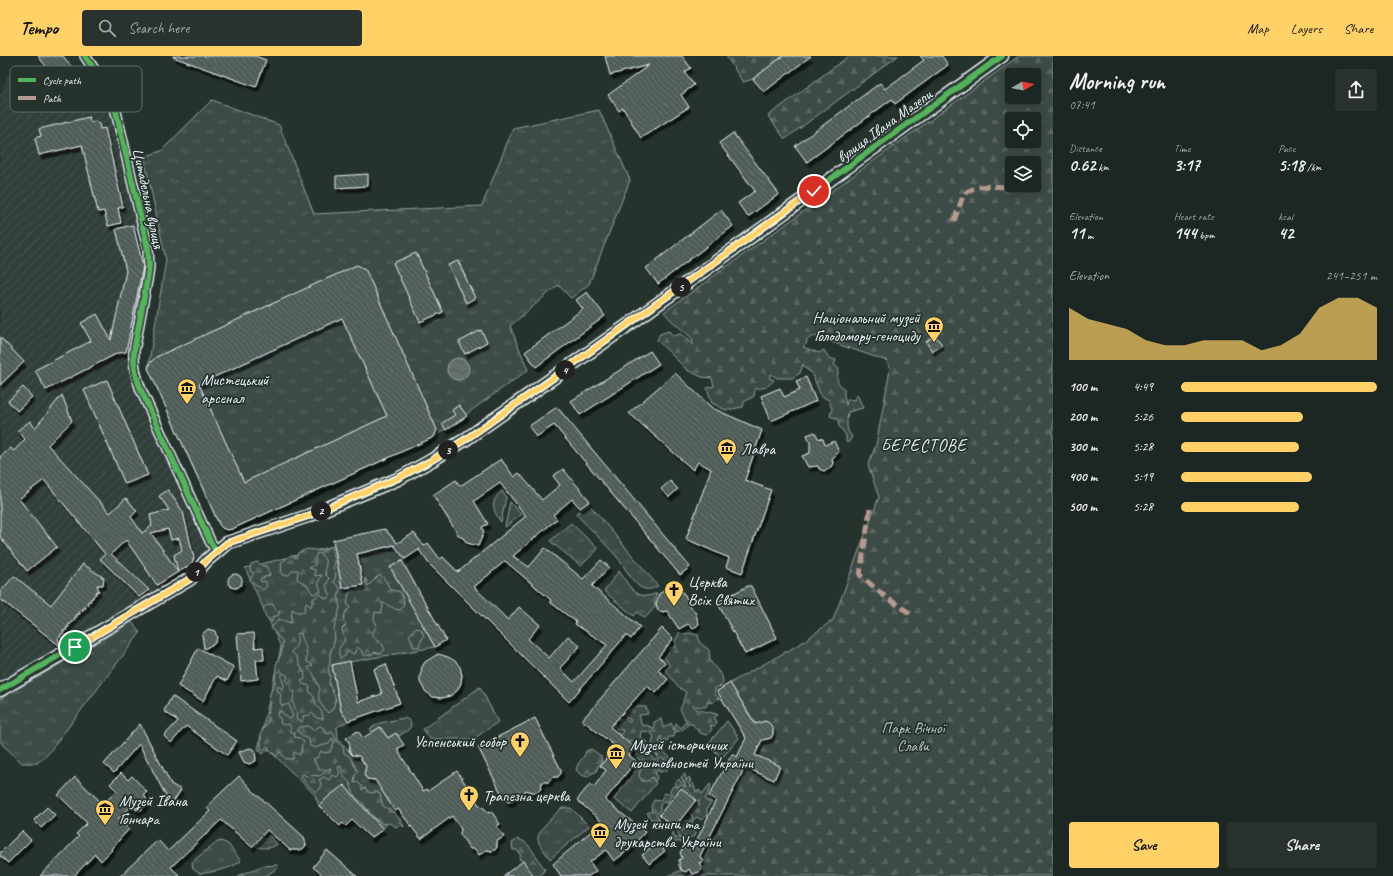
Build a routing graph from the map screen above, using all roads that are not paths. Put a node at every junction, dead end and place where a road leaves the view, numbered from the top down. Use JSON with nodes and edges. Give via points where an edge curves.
{"nodes":[{"id":1,"x":85,"y":56,"type":"edge"},
{"id":2,"x":1002,"y":56,"type":"edge"},
{"id":3,"x":92,"y":66,"type":"edge"},
{"id":4,"x":116,"y":112,"type":"edge"},
{"id":5,"x":216,"y":551,"type":"junction"},
{"id":6,"x":0,"y":690,"type":"edge"}],
"edges":[{"from":1,"to":3,"type":"street","name":"Цитадельна вулиця"},
{"from":2,"to":5,"type":"main road","name":"вулиця Івана Мазепи","via":[[466,439],[398,478],[308,516],[227,543]]},
{"from":4,"to":5,"type":"street","name":"Цитадельна вулиця","via":[[149,261],[134,352],[136,377]]},
{"from":5,"to":6,"type":"main road","name":"вулиця Івана Мазепи","via":[[190,579]]}]}
